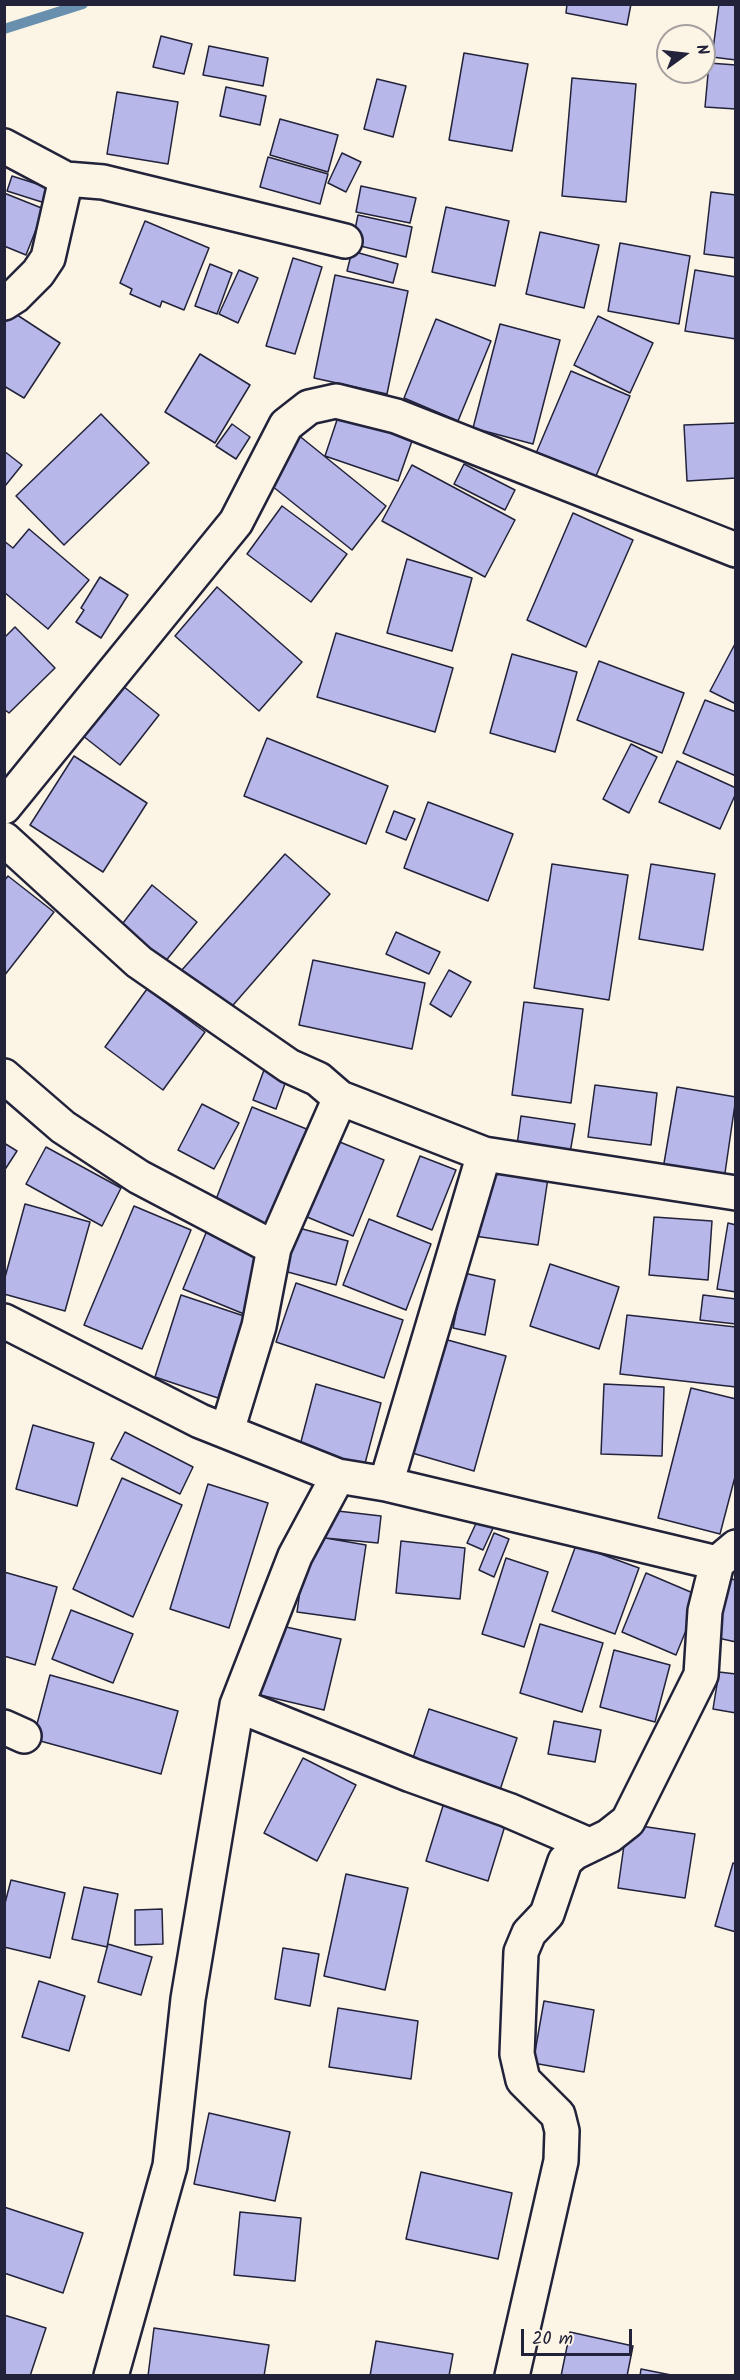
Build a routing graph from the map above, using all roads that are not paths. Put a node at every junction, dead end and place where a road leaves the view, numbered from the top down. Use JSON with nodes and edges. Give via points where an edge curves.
{"nodes":[{"id":1,"x":4,"y":146,"type":"edge"},
{"id":2,"x":66,"y":179,"type":"junction"},
{"id":3,"x":345,"y":241,"type":"dead end"},
{"id":4,"x":4,"y":303,"type":"edge"},
{"id":5,"x":735,"y":550,"type":"edge"},
{"id":6,"x":4,"y":807,"type":"edge"},
{"id":7,"x":4,"y":839,"type":"edge"},
{"id":8,"x":4,"y":1076,"type":"edge"},
{"id":9,"x":340,"y":1098,"type":"junction"},
{"id":10,"x":484,"y":1154,"type":"junction"},
{"id":11,"x":735,"y":1193,"type":"edge"},
{"id":12,"x":274,"y":1248,"type":"junction"},
{"id":13,"x":4,"y":1321,"type":"edge"},
{"id":14,"x":227,"y":1431,"type":"junction"},
{"id":15,"x":338,"y":1476,"type":"junction"},
{"id":16,"x":386,"y":1484,"type":"junction"},
{"id":17,"x":726,"y":1555,"type":"edge"},
{"id":18,"x":237,"y":1705,"type":"junction"},
{"id":19,"x":589,"y":1845,"type":"junction"},
{"id":20,"x":111,"y":2376,"type":"edge"},
{"id":21,"x":512,"y":2376,"type":"edge"}],
"edges":[{"from":1,"to":2,"type":"street"},
{"from":2,"to":3,"type":"street","via":[[103,182]]},
{"from":2,"to":4,"type":"street","via":[[48,258],[38,273]]},
{"from":5,"to":6,"type":"street","via":[[396,416],[336,401],[309,407],[286,425],[236,522]]},
{"from":7,"to":9,"type":"street","via":[[139,962]]},
{"from":8,"to":12,"type":"street","via":[[63,1127],[140,1177]]},
{"from":9,"to":10,"type":"street"},
{"from":9,"to":12,"type":"street"},
{"from":10,"to":11,"type":"street"},
{"from":10,"to":16,"type":"street"},
{"from":12,"to":14,"type":"street","via":[[258,1326]]},
{"from":13,"to":14,"type":"street"},
{"from":14,"to":15,"type":"street"},
{"from":15,"to":16,"type":"street"},
{"from":15,"to":18,"type":"street","via":[[295,1556]]},
{"from":16,"to":17,"type":"street"},
{"from":17,"to":19,"type":"street","via":[[705,1611],[701,1675],[628,1821]]},
{"from":18,"to":19,"type":"street"},
{"from":18,"to":20,"type":"street","via":[[188,1999],[170,2166]]},
{"from":19,"to":21,"type":"street","via":[[565,1861],[547,1914],[529,1933],[521,1952],[517,2054],[523,2080],[558,2115],[562,2131],[561,2161]]}]}
